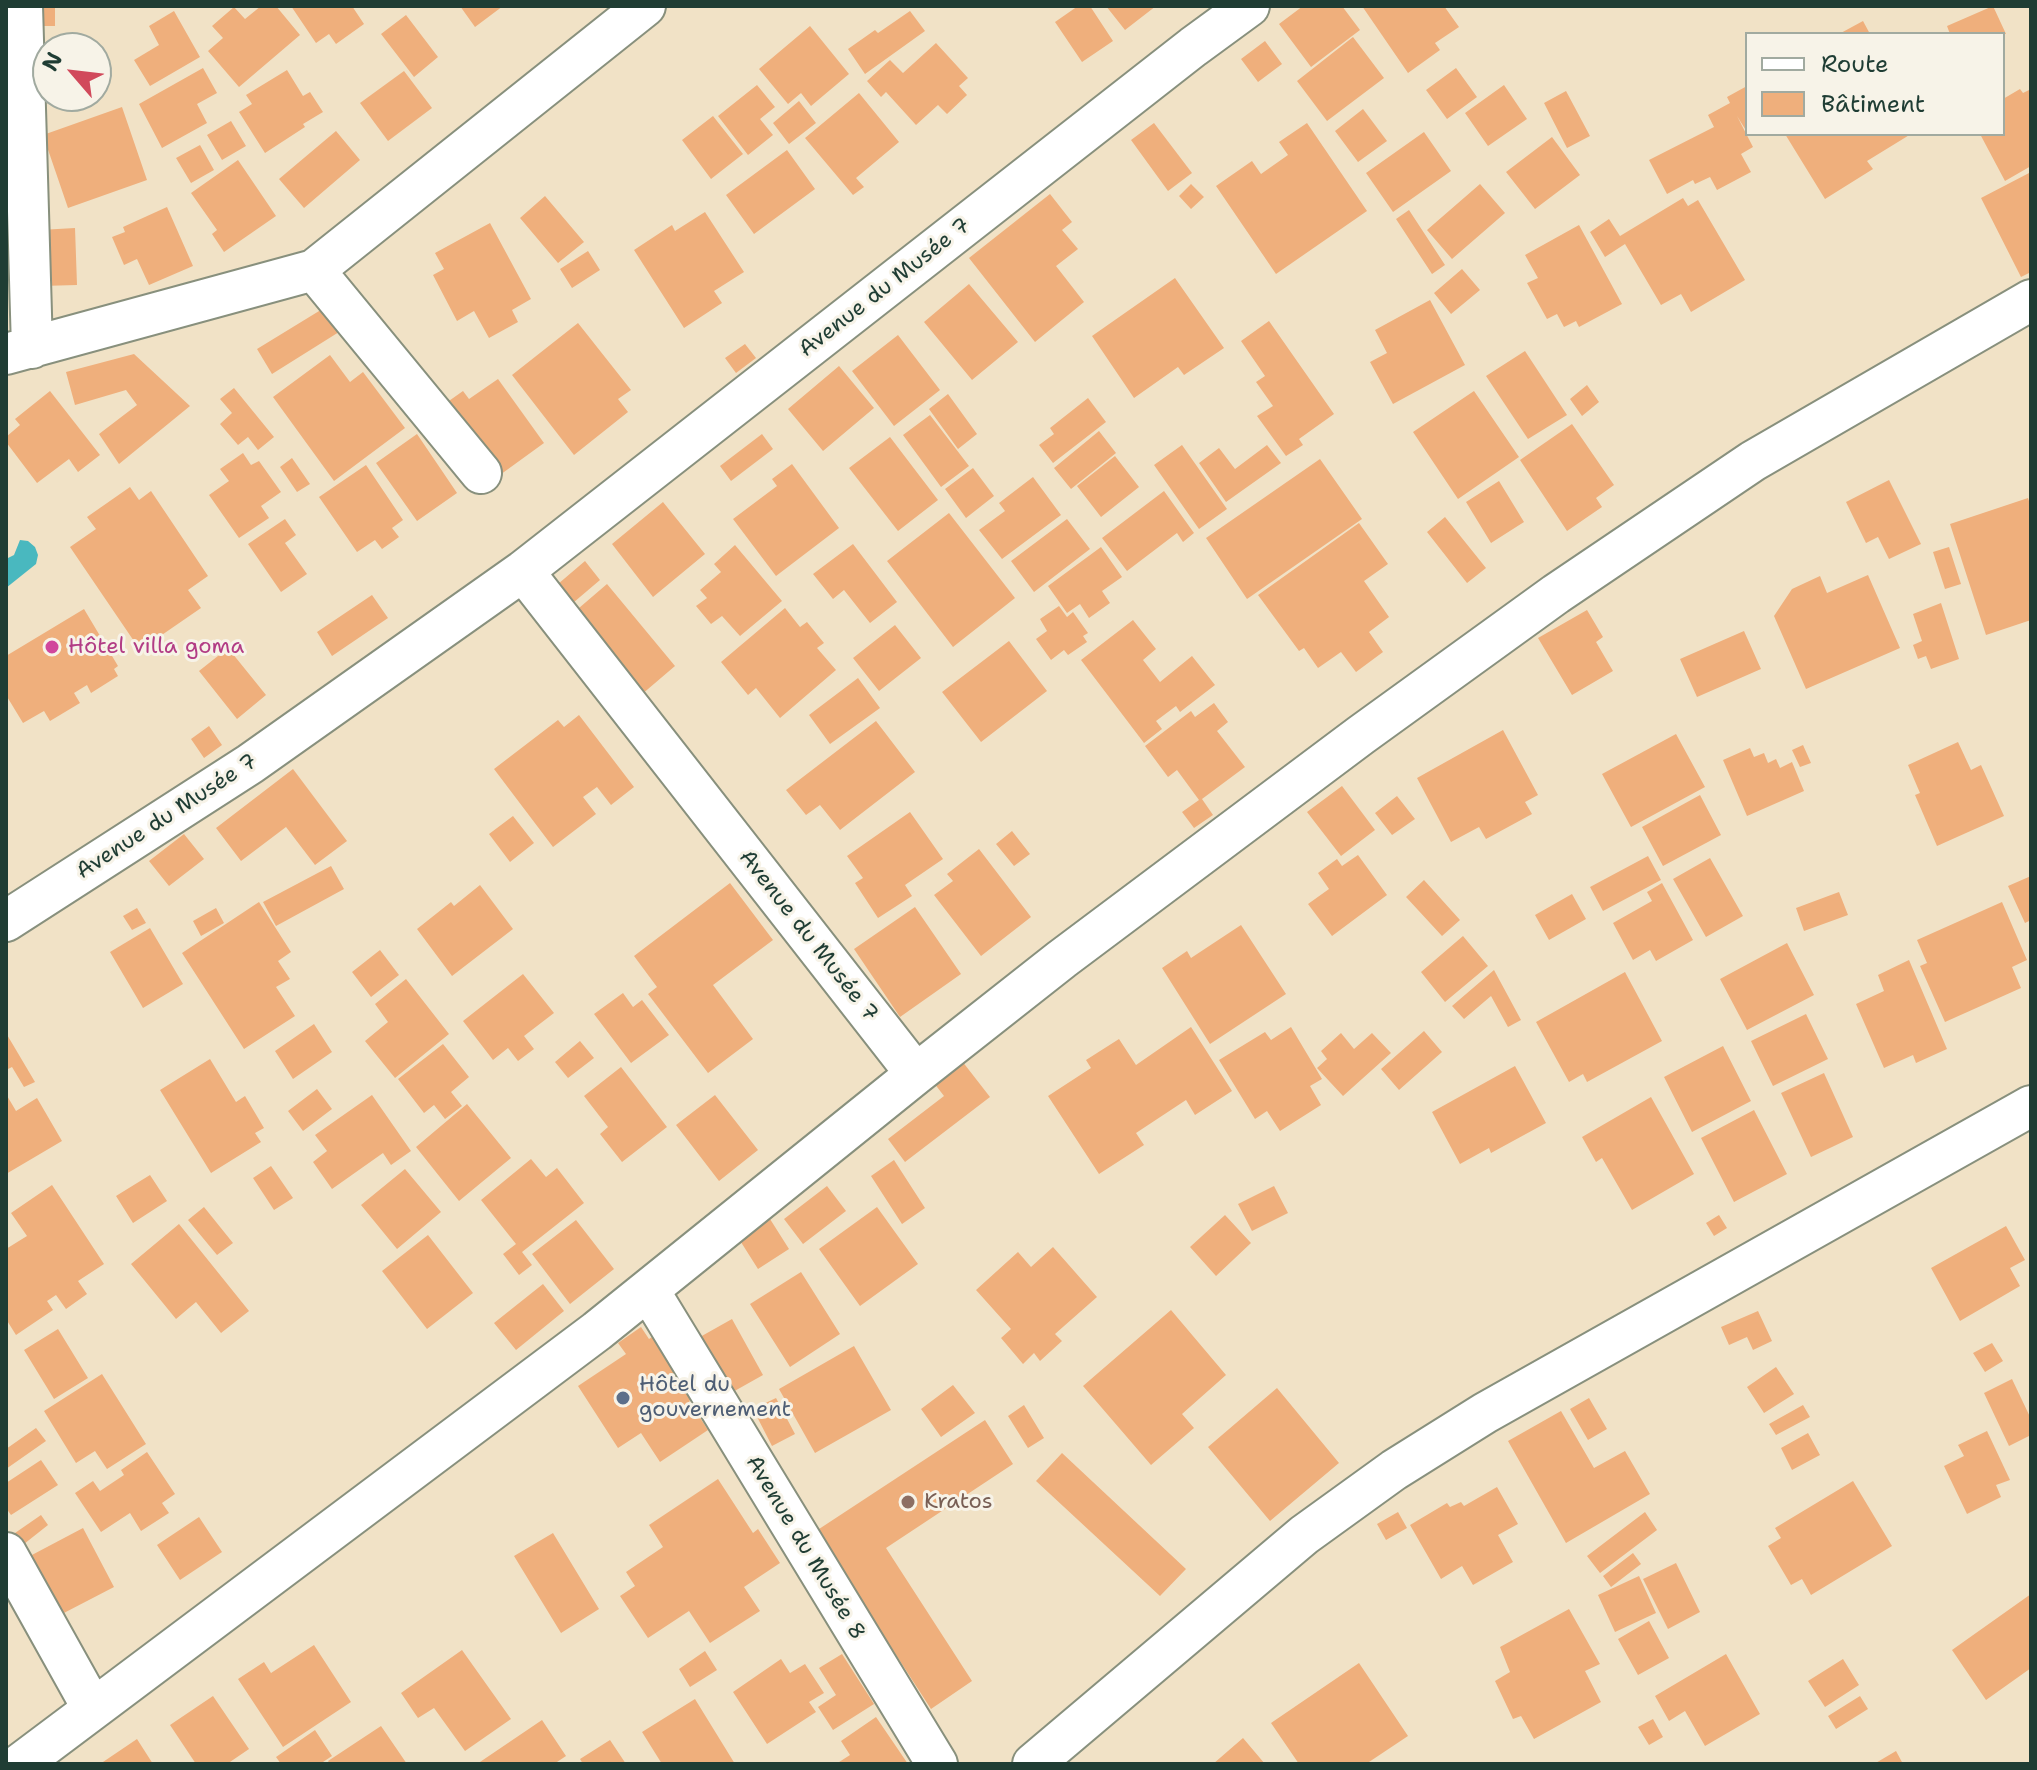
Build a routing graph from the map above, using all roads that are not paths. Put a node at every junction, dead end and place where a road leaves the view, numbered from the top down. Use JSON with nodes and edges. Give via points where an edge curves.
{"nodes":[{"id":1,"x":22,"y":6,"type":"edge"},
{"id":2,"x":645,"y":6,"type":"edge"},
{"id":3,"x":1249,"y":6,"type":"edge"},
{"id":4,"x":314,"y":270,"type":"junction"},
{"id":5,"x":2031,"y":300,"type":"edge"},
{"id":6,"x":19,"y":351,"type":"edge"},
{"id":7,"x":481,"y":473,"type":"dead end"},
{"id":8,"x":523,"y":571,"type":"junction"},
{"id":9,"x":6,"y":921,"type":"edge"},
{"id":10,"x":916,"y":1074,"type":"junction"},
{"id":11,"x":2031,"y":1106,"type":"edge"},
{"id":12,"x":649,"y":1291,"type":"junction"},
{"id":13,"x":6,"y":1553,"type":"edge"},
{"id":14,"x":93,"y":1709,"type":"junction"},
{"id":15,"x":20,"y":1764,"type":"edge"},
{"id":16,"x":937,"y":1764,"type":"edge"},
{"id":17,"x":1033,"y":1764,"type":"edge"}],
"edges":[{"from":1,"to":6,"type":"street"},
{"from":2,"to":4,"type":"street"},
{"from":3,"to":8,"type":"street","name":"Avenue du Musée 7"},
{"from":4,"to":6,"type":"street"},
{"from":4,"to":7,"type":"street"},
{"from":5,"to":10,"type":"street","via":[[1753,461],[1556,594],[1062,959]]},
{"from":8,"to":9,"type":"street","name":"Avenue du Musée 7","via":[[250,764]]},
{"from":8,"to":10,"type":"street","name":"Avenue du Musée 7"},
{"from":10,"to":12,"type":"street"},
{"from":11,"to":17,"type":"street","via":[[1485,1413],[1394,1470],[1304,1535]]},
{"from":12,"to":14,"type":"street"},
{"from":12,"to":16,"type":"street","name":"Avenue du Musée 8"},
{"from":13,"to":14,"type":"street"},
{"from":14,"to":15,"type":"street"}]}
